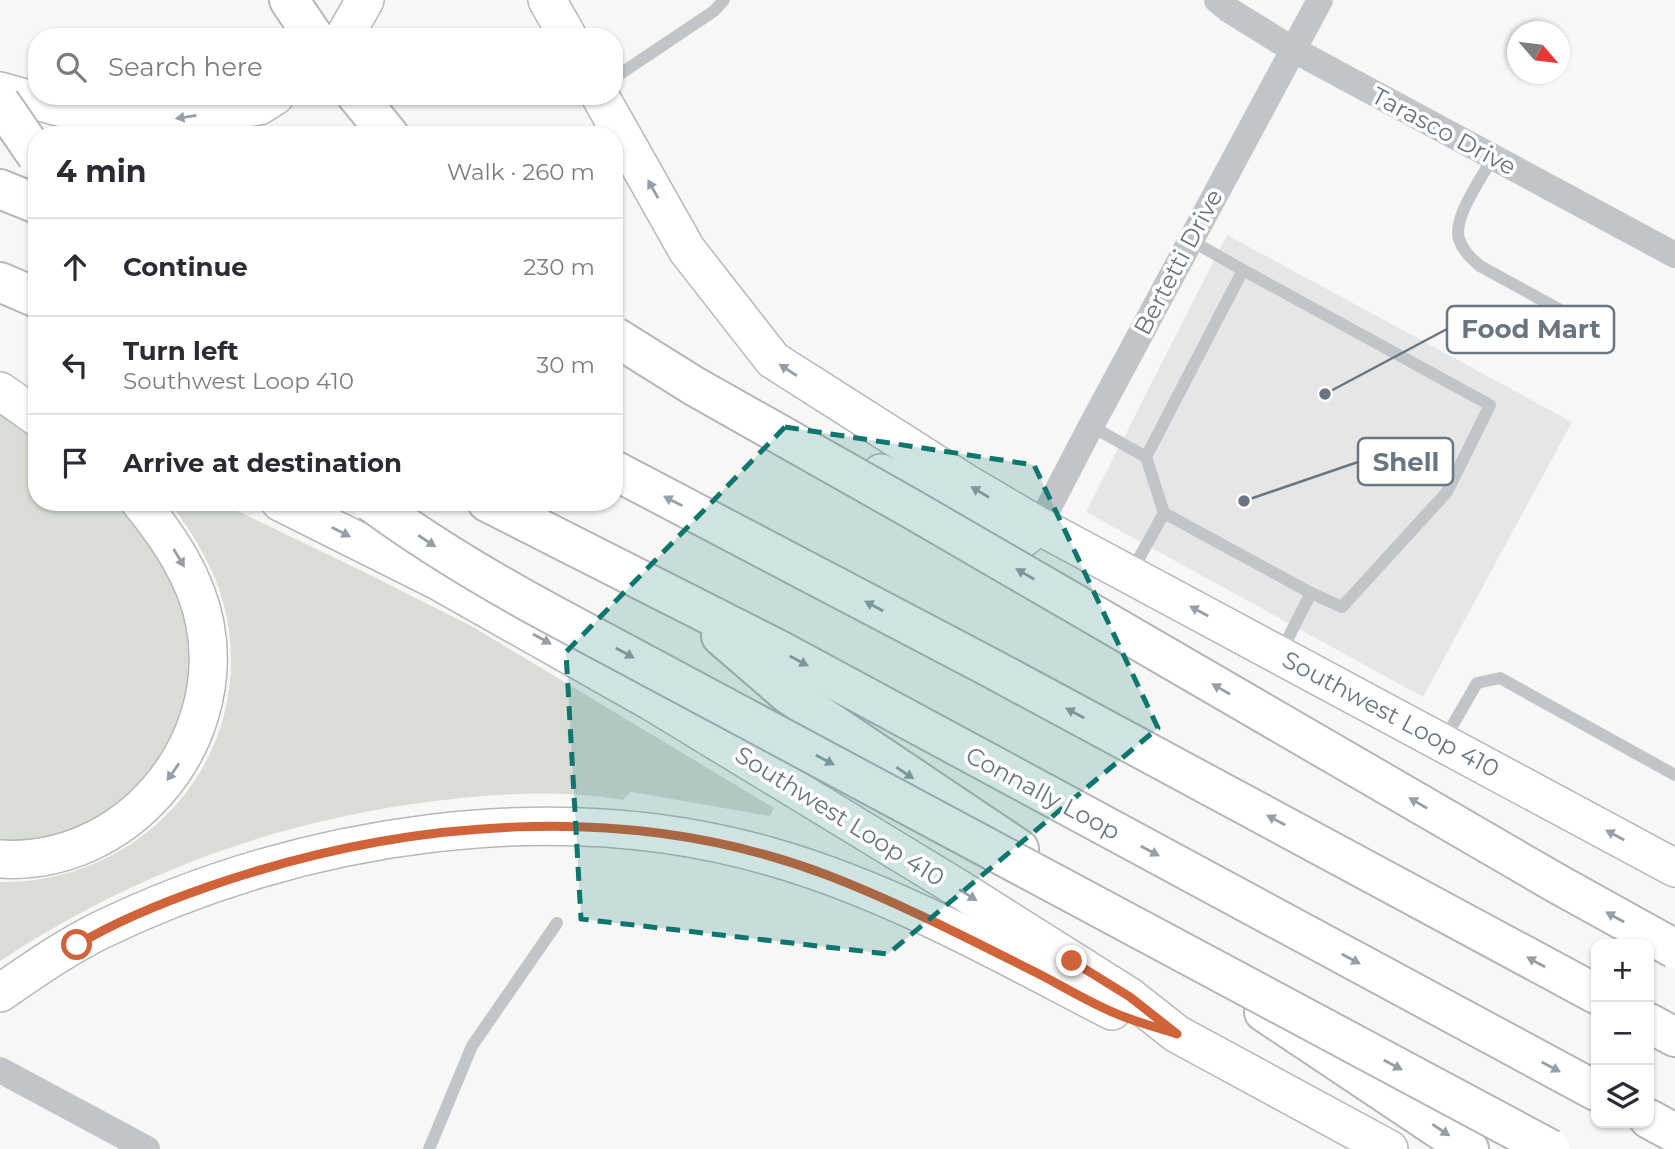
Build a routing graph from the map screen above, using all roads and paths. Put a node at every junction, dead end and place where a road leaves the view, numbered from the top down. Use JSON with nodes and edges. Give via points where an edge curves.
{"nodes":[{"id":1,"x":289,"y":0,"type":"edge"},
{"id":2,"x":365,"y":0,"type":"edge"},
{"id":3,"x":547,"y":0,"type":"edge"},
{"id":4,"x":724,"y":0,"type":"edge"},
{"id":5,"x":1217,"y":0,"type":"edge"},
{"id":6,"x":1320,"y":0,"type":"edge"},
{"id":7,"x":308,"y":28,"type":"edge"},
{"id":8,"x":349,"y":28,"type":"edge"},
{"id":9,"x":563,"y":28,"type":"edge"},
{"id":10,"x":1292,"y":49,"type":"junction"},
{"id":11,"x":623,"y":73,"type":"edge"},
{"id":12,"x":0,"y":91,"type":"edge"},
{"id":13,"x":28,"y":99,"type":"edge"},
{"id":14,"x":0,"y":102,"type":"edge"},
{"id":15,"x":51,"y":105,"type":"edge"},
{"id":16,"x":261,"y":105,"type":"edge"},
{"id":17,"x":364,"y":105,"type":"edge"},
{"id":18,"x":605,"y":105,"type":"edge"},
{"id":19,"x":52,"y":126,"type":"edge"},
{"id":20,"x":382,"y":126,"type":"edge"},
{"id":21,"x":617,"y":126,"type":"edge"},
{"id":22,"x":623,"y":137,"type":"edge"},
{"id":23,"x":28,"y":143,"type":"edge"},
{"id":24,"x":1493,"y":157,"type":"junction"},
{"id":25,"x":0,"y":189,"type":"edge"},
{"id":26,"x":28,"y":200,"type":"edge"},
{"id":27,"x":1190,"y":240,"type":"junction"},
{"id":28,"x":1675,"y":255,"type":"edge"},
{"id":29,"x":1243,"y":270,"type":"junction"},
{"id":30,"x":0,"y":282,"type":"edge"},
{"id":31,"x":28,"y":294,"type":"edge"},
{"id":32,"x":1606,"y":335,"type":"dead end"},
{"id":33,"x":623,"y":342,"type":"edge"},
{"id":34,"x":623,"y":359,"type":"edge"},
{"id":35,"x":0,"y":379,"type":"edge"},
{"id":36,"x":28,"y":387,"type":"edge"},
{"id":37,"x":0,"y":391,"type":"edge"},
{"id":38,"x":28,"y":411,"type":"edge"},
{"id":39,"x":1091,"y":426,"type":"junction"},
{"id":40,"x":1146,"y":457,"type":"junction"},
{"id":41,"x":623,"y":476,"type":"edge"},
{"id":42,"x":145,"y":511,"type":"edge"},
{"id":43,"x":298,"y":511,"type":"edge"},
{"id":44,"x":384,"y":511,"type":"edge"},
{"id":45,"x":505,"y":511,"type":"edge"},
{"id":46,"x":1164,"y":513,"type":"junction"},
{"id":47,"x":1039,"y":526,"type":"junction"},
{"id":48,"x":1131,"y":574,"type":"junction"},
{"id":49,"x":1311,"y":593,"type":"junction"},
{"id":50,"x":674,"y":596,"type":"junction"},
{"id":51,"x":1280,"y":654,"type":"junction"},
{"id":52,"x":1443,"y":742,"type":"junction"},
{"id":53,"x":1675,"y":775,"type":"edge"},
{"id":54,"x":0,"y":859,"type":"edge"},
{"id":55,"x":1675,"y":867,"type":"edge"},
{"id":56,"x":557,"y":923,"type":"dead end"},
{"id":57,"x":1675,"y":949,"type":"edge"},
{"id":58,"x":1591,"y":991,"type":"edge"},
{"id":59,"x":0,"y":993,"type":"edge"},
{"id":60,"x":1177,"y":1034,"type":"junction"},
{"id":61,"x":0,"y":1070,"type":"edge"},
{"id":62,"x":1591,"y":1088,"type":"edge"},
{"id":63,"x":1654,"y":1122,"type":"edge"},
{"id":64,"x":1675,"y":1133,"type":"edge"},
{"id":65,"x":147,"y":1149,"type":"edge"},
{"id":66,"x":429,"y":1149,"type":"edge"},
{"id":67,"x":1390,"y":1149,"type":"edge"},
{"id":68,"x":1469,"y":1149,"type":"edge"},
{"id":69,"x":1550,"y":1149,"type":"edge"}],
"edges":[{"from":1,"to":7,"type":"highway"},
{"from":2,"to":8,"type":"main road"},
{"from":3,"to":9,"type":"main road"},
{"from":4,"to":11,"type":"lane"},
{"from":5,"to":10,"type":"street","name":"Tarasco Drive"},
{"from":6,"to":10,"type":"street","name":"Bertetti Drive"},
{"from":10,"to":24,"type":"street","name":"Tarasco Drive"},
{"from":10,"to":27,"type":"street","name":"Bertetti Drive"},
{"from":13,"to":12,"type":"main road","one_way":true},
{"from":14,"to":19,"type":"main road"},
{"from":14,"to":23,"type":"highway","bridge":true},
{"from":16,"to":15,"type":"main road","one_way":true,"via":[[140,124]]},
{"from":17,"to":20,"type":"highway"},
{"from":21,"to":18,"type":"main road","name":"Southwest Loop 410","one_way":true},
{"from":47,"to":22,"type":"main road","name":"Southwest Loop 410","one_way":true,"via":[[773,360],[687,250]]},
{"from":24,"to":28,"type":"street","name":"Tarasco Drive"},
{"from":24,"to":32,"type":"lane","via":[[1464,209],[1458,236],[1465,252],[1480,266]]},
{"from":25,"to":26,"type":"highway"},
{"from":27,"to":29,"type":"lane"},
{"from":27,"to":39,"type":"street","name":"Bertetti Drive"},
{"from":29,"to":40,"type":"lane"},
{"from":29,"to":49,"type":"lane","via":[[1490,405],[1447,492],[1342,607]]},
{"from":30,"to":31,"type":"highway"},
{"from":57,"to":33,"type":"highway","one_way":true,"bridge":true},
{"from":34,"to":47,"type":"main road","via":[[822,444],[1011,538],[1022,539]]},
{"from":35,"to":36,"type":"main road"},
{"from":37,"to":38,"type":"main road"},
{"from":39,"to":40,"type":"lane"},
{"from":39,"to":47,"type":"street","name":"Bertetti Drive"},
{"from":40,"to":46,"type":"lane"},
{"from":58,"to":41,"type":"highway","one_way":true,"via":[[1016,681]]},
{"from":42,"to":54,"type":"main road","one_way":true,"via":[[182,563],[202,611],[208,667],[196,730],[166,783],[115,829],[56,854]]},
{"from":43,"to":60,"type":"main road","name":"Southwest Loop 410","one_way":true,"via":[[438,581],[719,741],[1130,997]]},
{"from":44,"to":69,"type":"highway","one_way":true,"bridge":true,"via":[[523,599]]},
{"from":45,"to":50,"type":"highway","name":"Connally Loop"},
{"from":46,"to":48,"type":"lane"},
{"from":46,"to":49,"type":"lane"},
{"from":47,"to":48,"type":"main road","name":"Southwest Loop 410"},
{"from":51,"to":48,"type":"main road","name":"Southwest Loop 410","one_way":true},
{"from":49,"to":51,"type":"lane"},
{"from":50,"to":62,"type":"highway","name":"Connally Loop","one_way":true},
{"from":50,"to":68,"type":"highway","one_way":true,"via":[[788,694]]},
{"from":51,"to":52,"type":"main road","name":"Southwest Loop 410"},
{"from":52,"to":53,"type":"lane","via":[[1477,683],[1500,678]]},
{"from":55,"to":52,"type":"main road","name":"Southwest Loop 410","one_way":true},
{"from":56,"to":66,"type":"lane","via":[[472,1046]]},
{"from":59,"to":60,"type":"main road","via":[[106,928],[183,895],[275,865],[426,835],[581,827],[698,839],[817,872],[926,917],[1120,1016]]},
{"from":60,"to":67,"type":"main road","name":"Southwest Loop 410"},
{"from":61,"to":65,"type":"street"},
{"from":63,"to":64,"type":"highway"}]}
